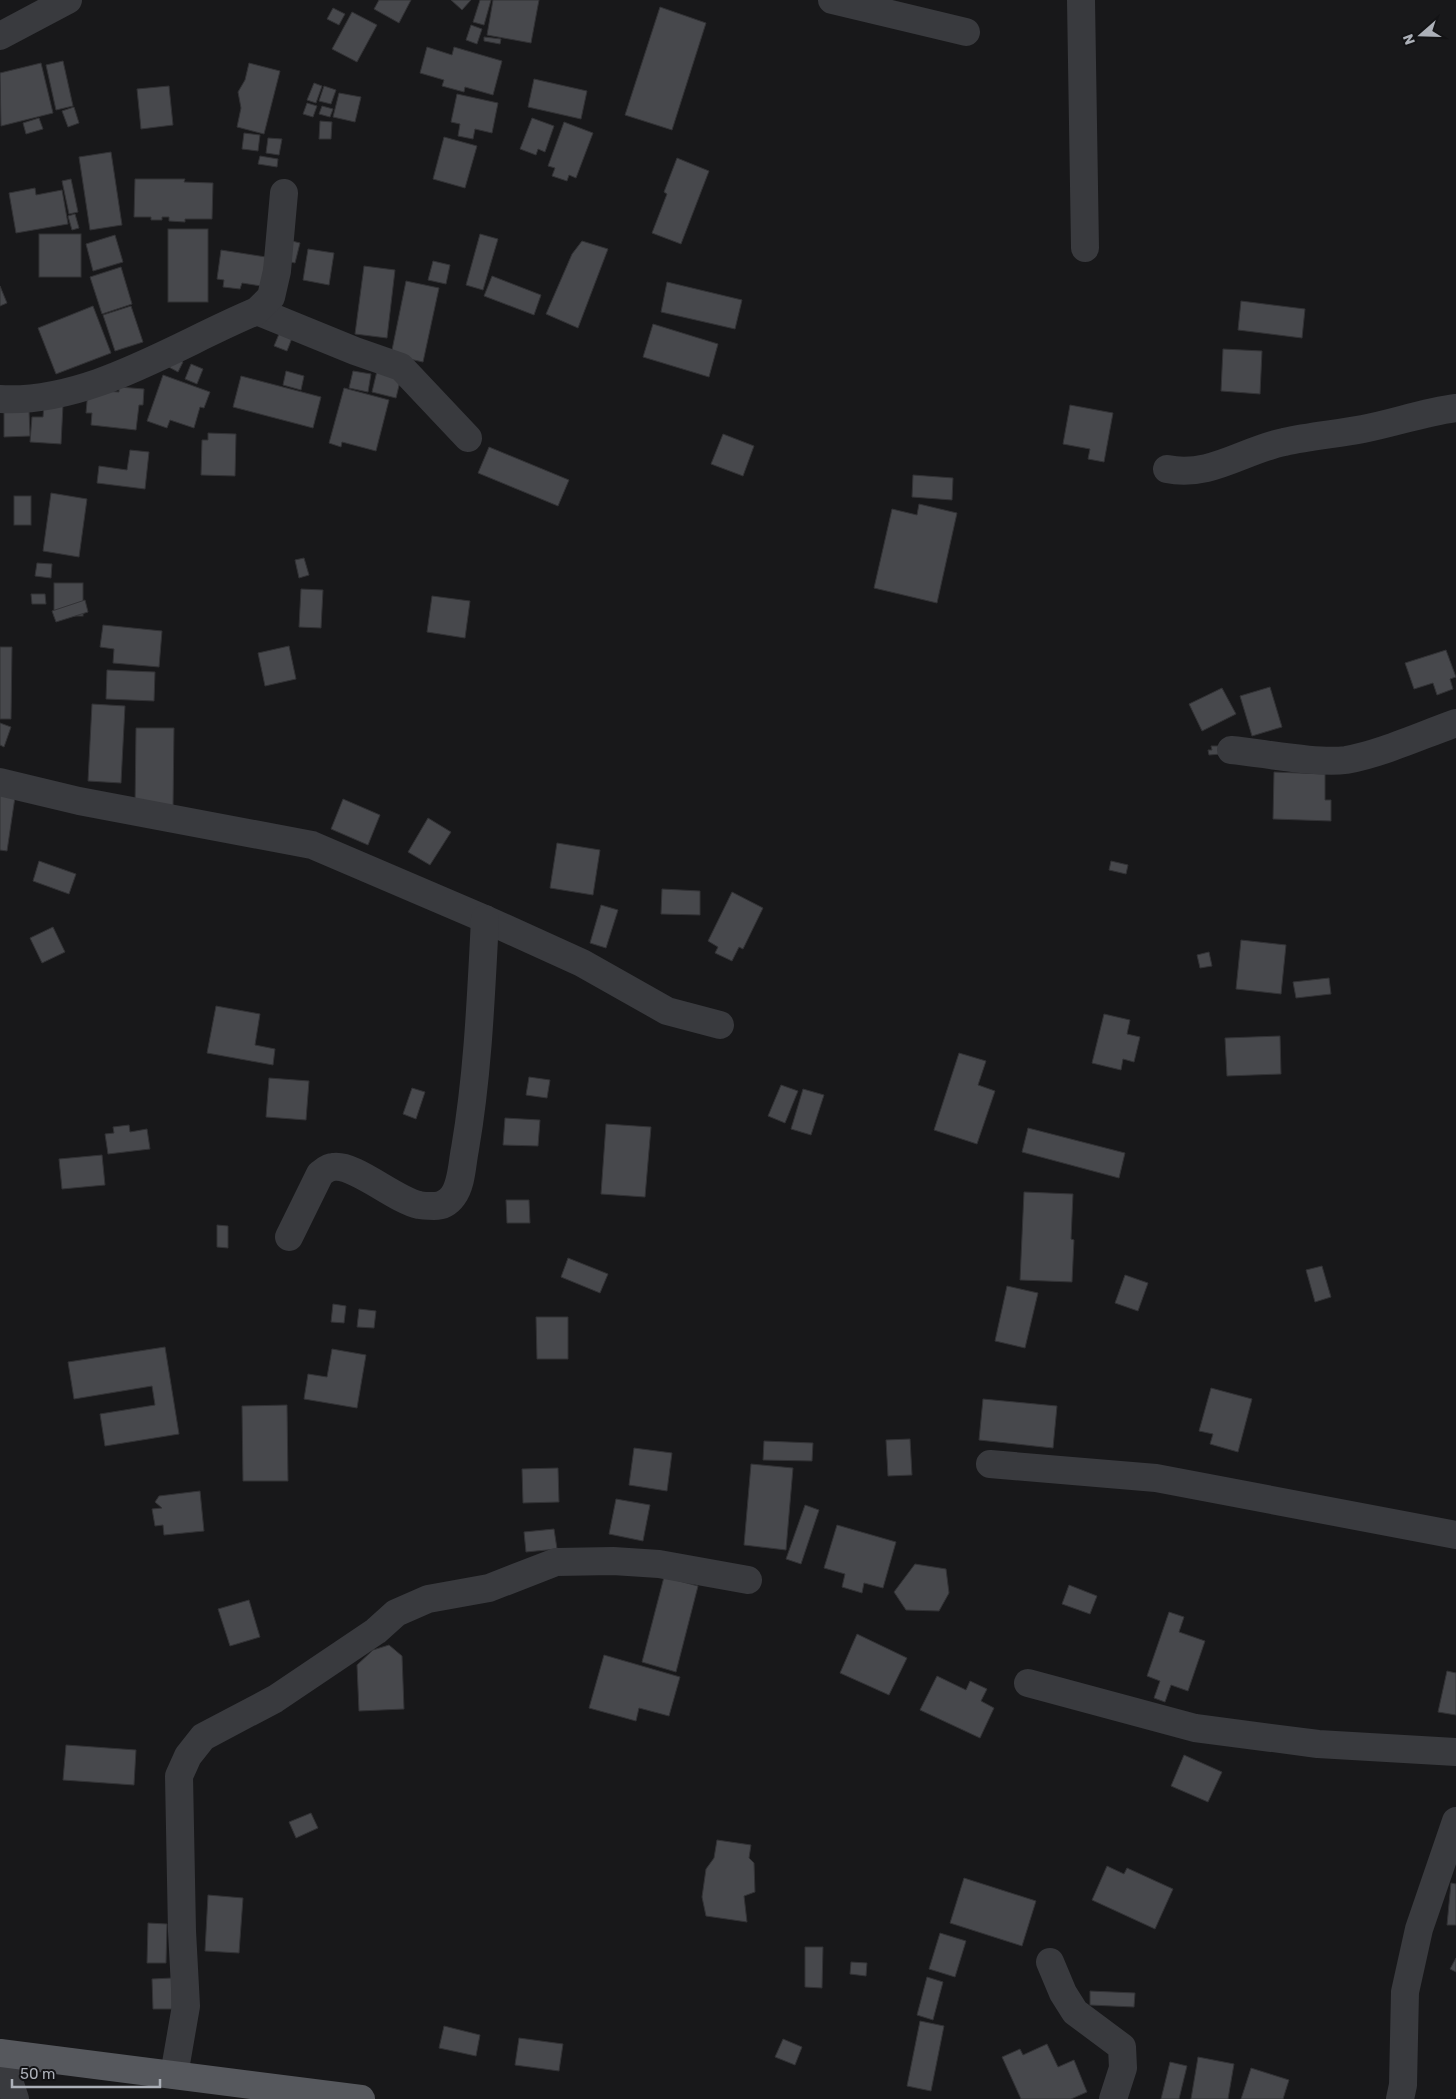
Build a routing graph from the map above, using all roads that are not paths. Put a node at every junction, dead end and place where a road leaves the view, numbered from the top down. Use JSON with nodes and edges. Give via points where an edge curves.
{"nodes":[{"id":1,"x":68,"y":0,"type":"edge"},
{"id":2,"x":832,"y":0,"type":"edge"},
{"id":3,"x":1081,"y":0,"type":"edge"},
{"id":4,"x":966,"y":32,"type":"dead end"},
{"id":5,"x":0,"y":36,"type":"edge"},
{"id":6,"x":284,"y":193,"type":"dead end"},
{"id":7,"x":1085,"y":248,"type":"dead end"},
{"id":8,"x":257,"y":311,"type":"junction"},
{"id":9,"x":0,"y":398,"type":"edge"},
{"id":10,"x":1456,"y":408,"type":"edge"},
{"id":11,"x":468,"y":438,"type":"dead end"},
{"id":12,"x":1167,"y":468,"type":"dead end"},
{"id":13,"x":1456,"y":723,"type":"edge"},
{"id":14,"x":1231,"y":750,"type":"dead end"},
{"id":15,"x":0,"y":782,"type":"edge"},
{"id":16,"x":485,"y":919,"type":"junction"},
{"id":17,"x":720,"y":1025,"type":"dead end"},
{"id":18,"x":289,"y":1237,"type":"dead end"},
{"id":19,"x":990,"y":1464,"type":"dead end"},
{"id":20,"x":1456,"y":1534,"type":"edge"},
{"id":21,"x":748,"y":1580,"type":"dead end"},
{"id":22,"x":1028,"y":1683,"type":"dead end"},
{"id":23,"x":1456,"y":1752,"type":"edge"},
{"id":24,"x":1456,"y":1820,"type":"edge"},
{"id":25,"x":1050,"y":1962,"type":"dead end"},
{"id":26,"x":0,"y":2053,"type":"edge"},
{"id":27,"x":174,"y":2075,"type":"junction"},
{"id":28,"x":16,"y":2099,"type":"edge"},
{"id":29,"x":361,"y":2099,"type":"edge"},
{"id":30,"x":1113,"y":2099,"type":"edge"},
{"id":31,"x":1400,"y":2099,"type":"edge"}],
"edges":[{"from":1,"to":5,"type":"street"},
{"from":2,"to":4,"type":"street"},
{"from":3,"to":7,"type":"street"},
{"from":6,"to":8,"type":"street","via":[[277,271],[271,297]]},
{"from":8,"to":9,"type":"street","via":[[114,377],[66,392]]},
{"from":8,"to":11,"type":"street","via":[[401,367]]},
{"from":10,"to":12,"type":"street","via":[[1363,429],[1282,442],[1197,470],[1183,472]]},
{"from":13,"to":14,"type":"street","via":[[1345,760]]},
{"from":15,"to":16,"type":"street","via":[[79,801],[312,845]]},
{"from":16,"to":17,"type":"street","via":[[582,964],[667,1011]]},
{"from":16,"to":18,"type":"street","via":[[472,1096],[454,1195],[439,1206],[418,1205],[346,1168],[334,1166],[320,1174]]},
{"from":19,"to":20,"type":"street","via":[[1156,1478]]},
{"from":21,"to":27,"type":"street","via":[[659,1564],[556,1562],[490,1588],[428,1599],[396,1613],[376,1631],[274,1699],[203,1737],[188,1756],[179,1776],[186,2006]]},
{"from":22,"to":23,"type":"street","via":[[1195,1728],[1318,1744]]},
{"from":24,"to":31,"type":"street","via":[[1419,1929],[1405,1992]]},
{"from":25,"to":30,"type":"street","via":[[1075,2012],[1122,2047],[1123,2068]]},
{"from":26,"to":27,"type":"main road"},
{"from":26,"to":28,"type":"street"},
{"from":27,"to":29,"type":"main road"}]}
